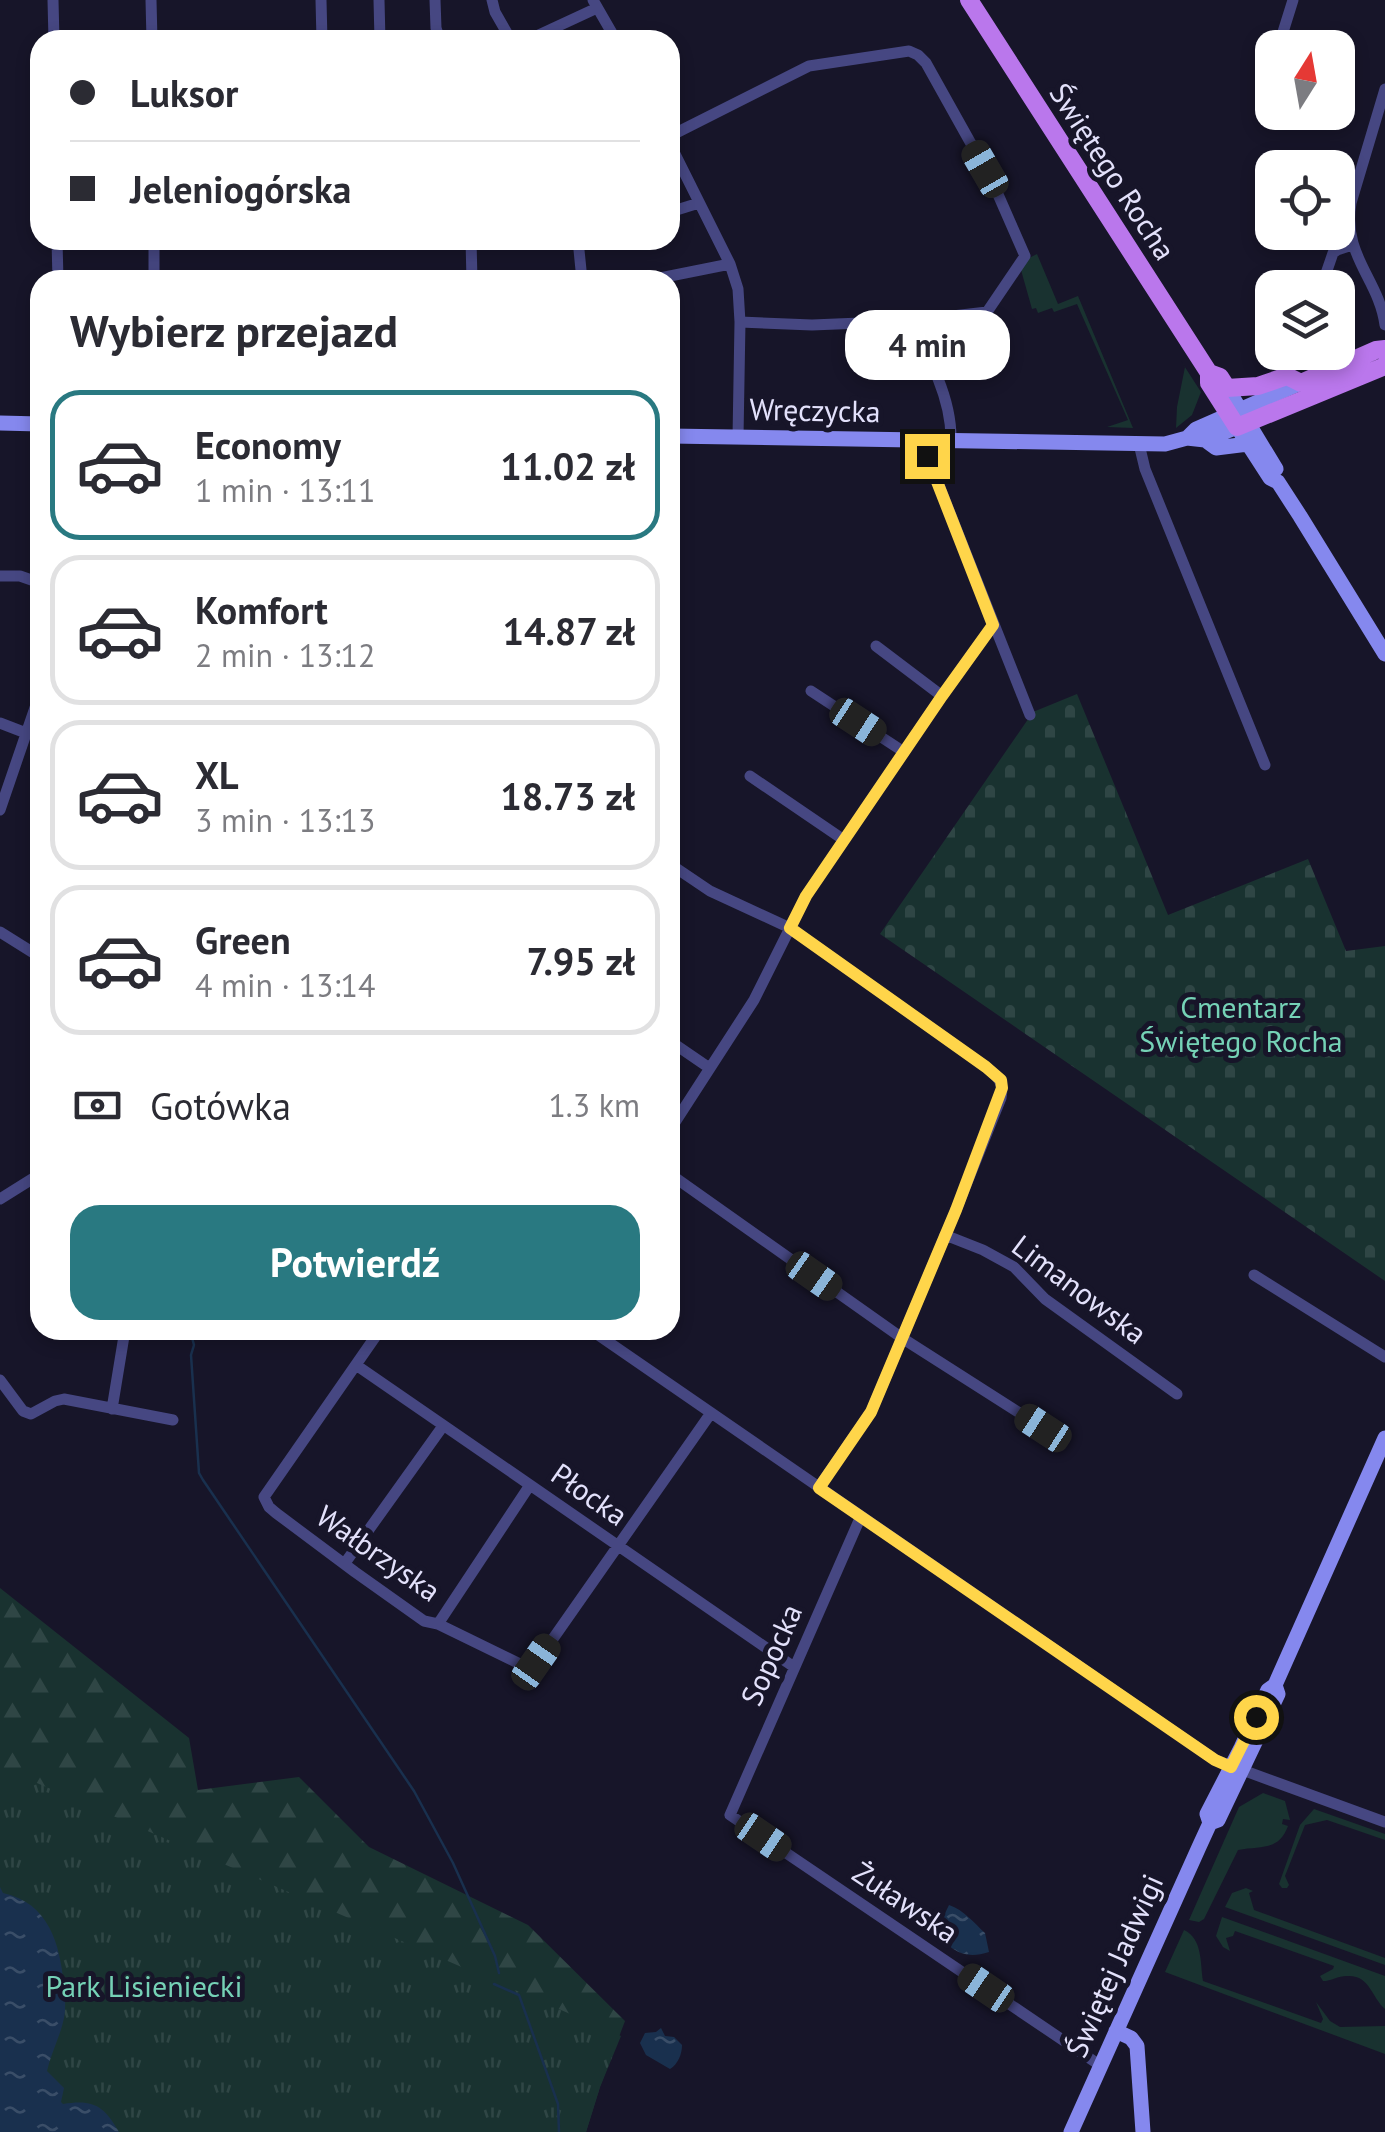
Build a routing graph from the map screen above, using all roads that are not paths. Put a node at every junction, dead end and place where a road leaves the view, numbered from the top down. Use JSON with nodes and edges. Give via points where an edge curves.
{"nodes":[{"id":1,"x":53,"y":0,"type":"edge"},
{"id":2,"x":151,"y":0,"type":"edge"},
{"id":3,"x":321,"y":0,"type":"edge"},
{"id":4,"x":379,"y":0,"type":"edge"},
{"id":5,"x":436,"y":0,"type":"edge"},
{"id":6,"x":492,"y":0,"type":"edge"},
{"id":7,"x":968,"y":0,"type":"edge"},
{"id":8,"x":1293,"y":0,"type":"edge"},
{"id":9,"x":595,"y":4,"type":"edge"},
{"id":10,"x":54,"y":30,"type":"edge"},
{"id":11,"x":152,"y":30,"type":"edge"},
{"id":12,"x":322,"y":30,"type":"edge"},
{"id":13,"x":380,"y":30,"type":"edge"},
{"id":14,"x":437,"y":30,"type":"edge"},
{"id":15,"x":506,"y":30,"type":"edge"},
{"id":16,"x":547,"y":30,"type":"edge"},
{"id":17,"x":610,"y":30,"type":"edge"},
{"id":18,"x":1284,"y":30,"type":"edge"},
{"id":19,"x":1385,"y":89,"type":"edge"},
{"id":20,"x":680,"y":131,"type":"edge"},
{"id":21,"x":680,"y":164,"type":"edge"},
{"id":22,"x":1355,"y":190,"type":"edge"},
{"id":23,"x":699,"y":203,"type":"junction"},
{"id":24,"x":680,"y":209,"type":"edge"},
{"id":25,"x":1341,"y":250,"type":"edge"},
{"id":26,"x":1355,"y":250,"type":"edge"},
{"id":27,"x":730,"y":264,"type":"junction"},
{"id":28,"x":1327,"y":270,"type":"edge"},
{"id":29,"x":680,"y":274,"type":"edge"},
{"id":30,"x":1384,"y":313,"type":"edge"},
{"id":31,"x":909,"y":321,"type":"junction"},
{"id":32,"x":740,"y":322,"type":"junction"},
{"id":33,"x":1385,"y":325,"type":"edge"},
{"id":34,"x":1385,"y":348,"type":"edge"},
{"id":35,"x":1385,"y":366,"type":"edge"},
{"id":36,"x":1209,"y":373,"type":"junction"},
{"id":37,"x":1301,"y":383,"type":"junction"},
{"id":38,"x":1227,"y":388,"type":"junction"},
{"id":39,"x":0,"y":423,"type":"edge"},
{"id":40,"x":30,"y":424,"type":"edge"},
{"id":41,"x":1241,"y":424,"type":"junction"},
{"id":42,"x":680,"y":436,"type":"edge"},
{"id":43,"x":738,"y":437,"type":"junction"},
{"id":44,"x":1187,"y":438,"type":"junction"},
{"id":45,"x":924,"y":440,"type":"junction"},
{"id":46,"x":950,"y":441,"type":"junction"},
{"id":47,"x":1139,"y":444,"type":"junction"},
{"id":48,"x":0,"y":576,"type":"edge"},
{"id":49,"x":30,"y":580,"type":"edge"},
{"id":50,"x":993,"y":625,"type":"junction"},
{"id":51,"x":876,"y":646,"type":"dead end"},
{"id":52,"x":1385,"y":654,"type":"edge"},
{"id":53,"x":811,"y":691,"type":"dead end"},
{"id":54,"x":942,"y":696,"type":"junction"},
{"id":55,"x":1030,"y":715,"type":"dead end"},
{"id":56,"x":30,"y":722,"type":"edge"},
{"id":57,"x":0,"y":724,"type":"edge"},
{"id":58,"x":26,"y":733,"type":"junction"},
{"id":59,"x":904,"y":752,"type":"junction"},
{"id":60,"x":1265,"y":765,"type":"dead end"},
{"id":61,"x":750,"y":776,"type":"dead end"},
{"id":62,"x":0,"y":810,"type":"edge"},
{"id":63,"x":844,"y":840,"type":"junction"},
{"id":64,"x":680,"y":871,"type":"edge"},
{"id":65,"x":790,"y":928,"type":"junction"},
{"id":66,"x":0,"y":932,"type":"edge"},
{"id":67,"x":30,"y":951,"type":"edge"},
{"id":68,"x":680,"y":1048,"type":"edge"},
{"id":69,"x":708,"y":1067,"type":"junction"},
{"id":70,"x":680,"y":1113,"type":"edge"},
{"id":71,"x":30,"y":1180,"type":"edge"},
{"id":72,"x":680,"y":1181,"type":"edge"},
{"id":73,"x":0,"y":1199,"type":"edge"},
{"id":74,"x":945,"y":1235,"type":"junction"},
{"id":75,"x":1254,"y":1275,"type":"dead end"},
{"id":76,"x":902,"y":1338,"type":"junction"},
{"id":77,"x":123,"y":1340,"type":"edge"},
{"id":78,"x":373,"y":1340,"type":"edge"},
{"id":79,"x":605,"y":1340,"type":"edge"},
{"id":80,"x":1385,"y":1357,"type":"edge"},
{"id":81,"x":356,"y":1365,"type":"junction"},
{"id":82,"x":0,"y":1380,"type":"edge"},
{"id":83,"x":1177,"y":1394,"type":"dead end"},
{"id":84,"x":112,"y":1409,"type":"junction"},
{"id":85,"x":711,"y":1413,"type":"junction"},
{"id":86,"x":173,"y":1420,"type":"dead end"},
{"id":87,"x":443,"y":1426,"type":"junction"},
{"id":88,"x":1043,"y":1428,"type":"dead end"},
{"id":89,"x":1385,"y":1438,"type":"edge"},
{"id":90,"x":530,"y":1485,"type":"junction"},
{"id":91,"x":819,"y":1488,"type":"junction"},
{"id":92,"x":860,"y":1516,"type":"junction"},
{"id":93,"x":619,"y":1546,"type":"junction"},
{"id":94,"x":345,"y":1563,"type":"junction"},
{"id":95,"x":438,"y":1624,"type":"junction"},
{"id":96,"x":794,"y":1667,"type":"junction"},
{"id":97,"x":1237,"y":1769,"type":"junction"},
{"id":98,"x":730,"y":1815,"type":"joint"},
{"id":99,"x":1385,"y":1822,"type":"edge"},
{"id":100,"x":1116,"y":2031,"type":"junction"},
{"id":101,"x":1101,"y":2066,"type":"junction"},
{"id":102,"x":1072,"y":2132,"type":"edge"},
{"id":103,"x":1142,"y":2132,"type":"edge"}],
"edges":[{"from":1,"to":10,"type":"street"},
{"from":2,"to":11,"type":"street"},
{"from":3,"to":12,"type":"street"},
{"from":4,"to":13,"type":"street"},
{"from":5,"to":14,"type":"street"},
{"from":6,"to":15,"type":"street"},
{"from":7,"to":36,"type":"main road","name":"Świętego Rocha"},
{"from":8,"to":18,"type":"street"},
{"from":9,"to":16,"type":"street"},
{"from":9,"to":17,"type":"street"},
{"from":19,"to":22,"type":"street"},
{"from":20,"to":31,"type":"street","via":[[809,66],[918,55],[993,183],[1025,256],[987,312]]},
{"from":21,"to":23,"type":"street"},
{"from":23,"to":24,"type":"street"},
{"from":23,"to":27,"type":"street"},
{"from":25,"to":28,"type":"street"},
{"from":26,"to":30,"type":"street"},
{"from":27,"to":29,"type":"street"},
{"from":27,"to":32,"type":"street"},
{"from":30,"to":33,"type":"street"},
{"from":31,"to":32,"type":"street"},
{"from":31,"to":46,"type":"street","via":[[932,362]]},
{"from":32,"to":43,"type":"street"},
{"from":34,"to":37,"type":"main road"},
{"from":35,"to":41,"type":"main road"},
{"from":36,"to":38,"type":"main road","name":"Świętego Rocha"},
{"from":36,"to":41,"type":"main road","name":"Świętego Rocha","via":[[1209,383]]},
{"from":37,"to":38,"type":"main road","via":[[1288,376]]},
{"from":37,"to":41,"type":"main road"},
{"from":38,"to":41,"type":"main road","name":"Świętego Rocha"},
{"from":39,"to":40,"type":"main road"},
{"from":41,"to":44,"type":"main road","name":"Wręczycka","via":[[1205,440]]},
{"from":41,"to":44,"type":"main road","name":"Wręczycka","via":[[1196,429]]},
{"from":41,"to":52,"type":"main road","name":"Świętego Rocha","via":[[1278,473]]},
{"from":42,"to":43,"type":"main road","name":"Wręczycka"},
{"from":43,"to":45,"type":"main road","name":"Wręczycka"},
{"from":44,"to":47,"type":"main road","name":"Wręczycka"},
{"from":45,"to":46,"type":"main road","name":"Wręczycka"},
{"from":45,"to":50,"type":"street"},
{"from":46,"to":47,"type":"main road","name":"Wręczycka"},
{"from":47,"to":60,"type":"street"},
{"from":48,"to":49,"type":"street"},
{"from":50,"to":54,"type":"street"},
{"from":50,"to":55,"type":"street"},
{"from":51,"to":54,"type":"street"},
{"from":53,"to":59,"type":"street"},
{"from":54,"to":59,"type":"street"},
{"from":56,"to":58,"type":"street"},
{"from":57,"to":58,"type":"street"},
{"from":58,"to":62,"type":"street"},
{"from":59,"to":63,"type":"street"},
{"from":61,"to":63,"type":"street"},
{"from":63,"to":65,"type":"street"},
{"from":64,"to":65,"type":"street"},
{"from":65,"to":69,"type":"street","via":[[754,1000]]},
{"from":65,"to":74,"type":"street","via":[[1001,1080],[1000,1098]]},
{"from":66,"to":67,"type":"street"},
{"from":68,"to":69,"type":"street"},
{"from":69,"to":70,"type":"street"},
{"from":71,"to":73,"type":"street"},
{"from":72,"to":76,"type":"street"},
{"from":74,"to":76,"type":"street"},
{"from":74,"to":83,"type":"street","name":"Limanowska","via":[[1014,1267],[1045,1298]]},
{"from":75,"to":80,"type":"street"},
{"from":76,"to":88,"type":"street"},
{"from":76,"to":91,"type":"street","via":[[871,1412]]},
{"from":77,"to":84,"type":"street"},
{"from":78,"to":81,"type":"street"},
{"from":79,"to":85,"type":"street"},
{"from":81,"to":87,"type":"street","name":"Płocka"},
{"from":81,"to":94,"type":"street","name":"Wałbrzyska","via":[[264,1497],[276,1514]]},
{"from":82,"to":84,"type":"street","via":[[31,1414],[64,1399]]},
{"from":84,"to":86,"type":"street"},
{"from":85,"to":91,"type":"street"},
{"from":85,"to":93,"type":"street"},
{"from":87,"to":90,"type":"street","name":"Płocka"},
{"from":87,"to":94,"type":"street"},
{"from":89,"to":97,"type":"main road","name":"Świętej Jadwigi","via":[[1275,1686],[1278,1694]]},
{"from":90,"to":93,"type":"street","name":"Płocka"},
{"from":90,"to":95,"type":"street"},
{"from":91,"to":92,"type":"street"},
{"from":92,"to":96,"type":"street","name":"Sopocka"},
{"from":92,"to":97,"type":"street"},
{"from":93,"to":95,"type":"street","name":"Wałbrzyska","via":[[526,1668]]},
{"from":93,"to":96,"type":"street","name":"Płocka"},
{"from":94,"to":95,"type":"street","name":"Wałbrzyska"},
{"from":96,"to":98,"type":"street","name":"Sopocka"},
{"from":97,"to":99,"type":"street"},
{"from":97,"to":100,"type":"main road","name":"Świętej Jadwigi"},
{"from":98,"to":101,"type":"street","name":"Żuławska"},
{"from":100,"to":101,"type":"main road","name":"Świętej Jadwigi"},
{"from":100,"to":103,"type":"main road","via":[[1137,2046]]},
{"from":101,"to":102,"type":"main road","name":"Świętej Jadwigi"}]}
